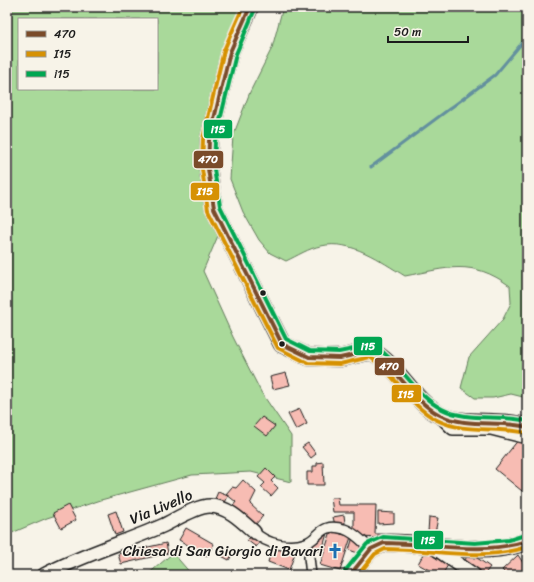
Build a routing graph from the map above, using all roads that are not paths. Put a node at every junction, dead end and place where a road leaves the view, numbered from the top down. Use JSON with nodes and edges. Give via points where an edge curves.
{"nodes":[{"id":1,"x":250,"y":7,"type":"edge"},
{"id":2,"x":440,"y":415,"type":"junction"},
{"id":3,"x":527,"y":427,"type":"edge"},
{"id":4,"x":527,"y":437,"type":"edge"},
{"id":5,"x":254,"y":532,"type":"joint"},
{"id":6,"x":527,"y":541,"type":"edge"},
{"id":7,"x":432,"y":546,"type":"junction"},
{"id":8,"x":371,"y":549,"type":"junction"},
{"id":9,"x":309,"y":557,"type":"dead end"},
{"id":10,"x":352,"y":572,"type":"edge"},
{"id":11,"x":44,"y":575,"type":"edge"},
{"id":12,"x":311,"y":575,"type":"edge"},
{"id":13,"x":474,"y":575,"type":"edge"}],
"edges":[{"from":1,"to":2,"type":"street","via":[[230,52],[210,140],[208,169],[214,208],[282,344],[309,357],[340,358],[371,351],[381,356],[409,387]]},
{"from":2,"to":3,"type":"street","via":[[457,420],[506,422]]},
{"from":2,"to":4,"type":"street","via":[[453,428],[491,428]]},
{"from":5,"to":8,"type":"street","name":"Via Livello","via":[[262,540],[299,545],[311,541],[322,530],[332,527],[345,529]]},
{"from":5,"to":11,"type":"street","name":"Via Livello","via":[[230,513],[217,507],[205,506],[162,526],[66,563]]},
{"from":6,"to":7,"type":"street","via":[[504,548]]},
{"from":7,"to":8,"type":"street","via":[[384,542]]},
{"from":7,"to":13,"type":"street"},
{"from":8,"to":10,"type":"street"},
{"from":9,"to":12,"type":"street"}]}
